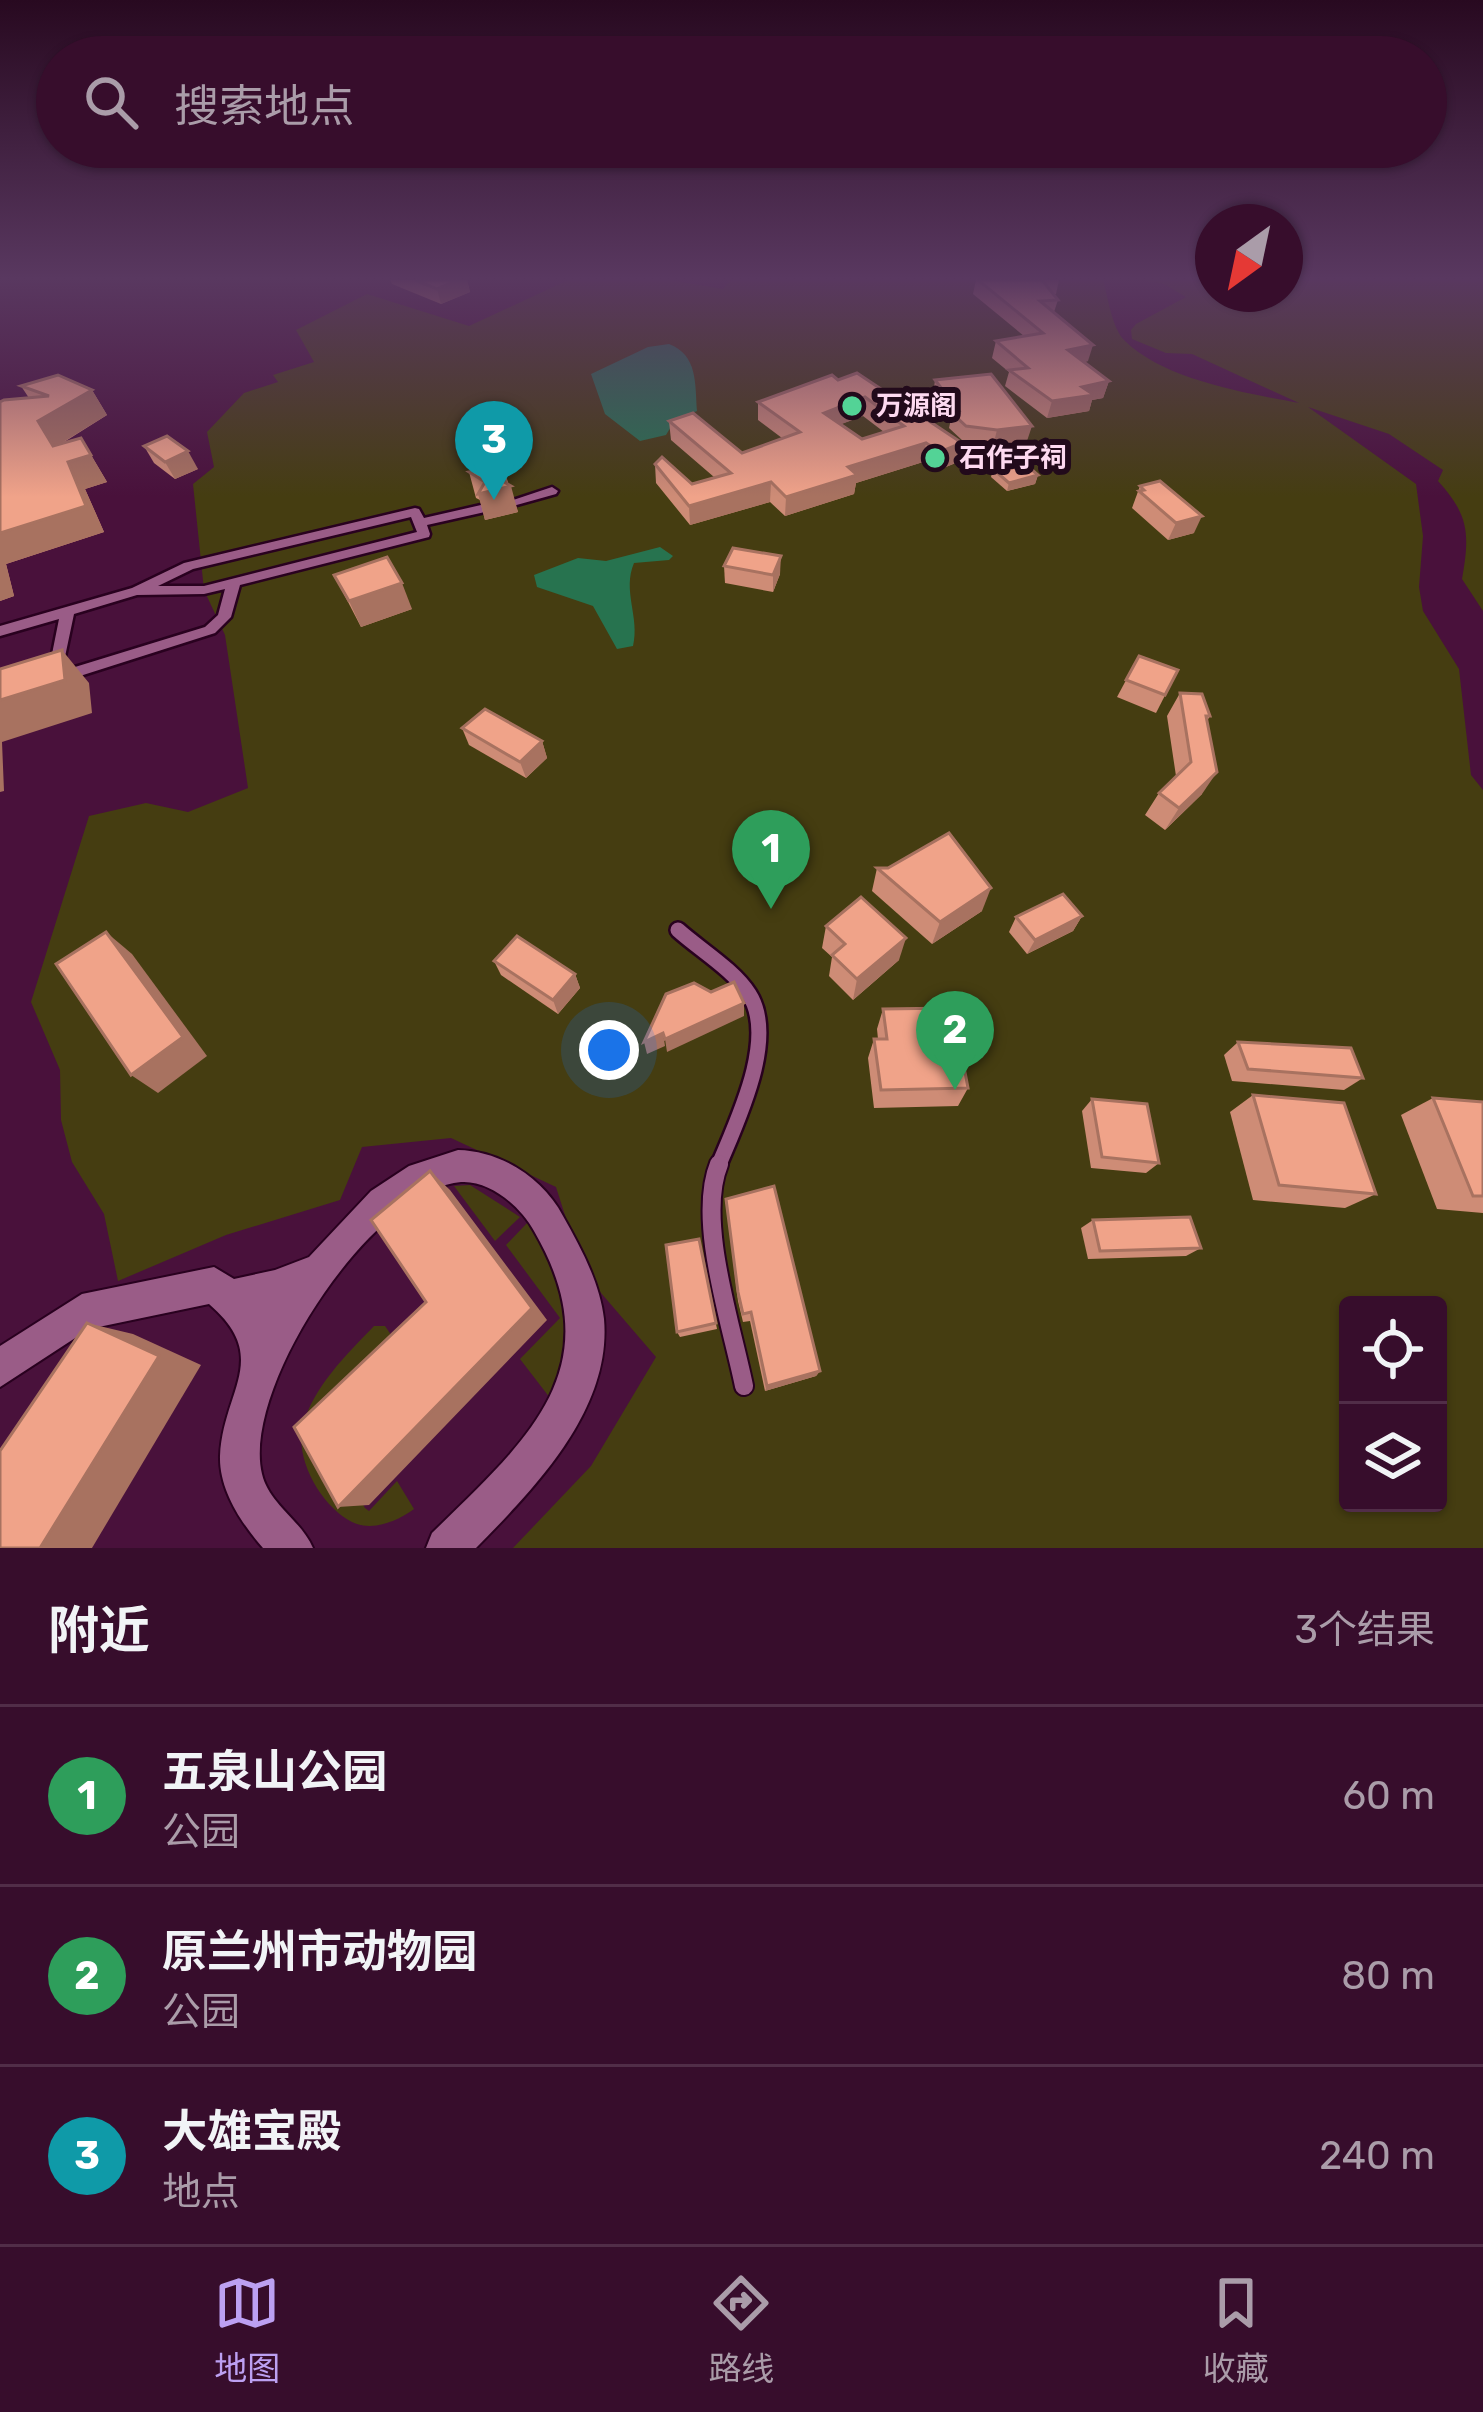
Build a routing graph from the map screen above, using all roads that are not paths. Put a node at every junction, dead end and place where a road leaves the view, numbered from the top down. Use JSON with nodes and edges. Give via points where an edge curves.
{"nodes":[{"id":1,"x":552,"y":491,"type":"dead end"},
{"id":2,"x":513,"y":502,"type":"edge"},
{"id":3,"x":481,"y":509,"type":"edge"},
{"id":4,"x":419,"y":524,"type":"junction"},
{"id":5,"x":233,"y":582,"type":"junction"},
{"id":6,"x":137,"y":591,"type":"junction"},
{"id":7,"x":67,"y":614,"type":"junction"},
{"id":8,"x":0,"y":631,"type":"edge"},
{"id":9,"x":54,"y":680,"type":"junction"},
{"id":10,"x":36,"y":685,"type":"edge"},
{"id":11,"x":678,"y":930,"type":"dead end"},
{"id":12,"x":315,"y":1272,"type":"junction"},
{"id":13,"x":229,"y":1298,"type":"junction"},
{"id":14,"x":260,"y":1363,"type":"junction"},
{"id":15,"x":0,"y":1368,"type":"edge"},
{"id":16,"x":744,"y":1386,"type":"dead end"},
{"id":17,"x":292,"y":1548,"type":"edge"},
{"id":18,"x":447,"y":1548,"type":"edge"}],
"edges":[{"from":1,"to":2,"type":"street"},
{"from":3,"to":4,"type":"street"},
{"from":4,"to":5,"type":"street","via":[[424,534]]},
{"from":4,"to":6,"type":"street","via":[[415,512],[189,566]]},
{"from":5,"to":6,"type":"street"},
{"from":5,"to":9,"type":"street","via":[[224,617],[210,630]]},
{"from":6,"to":7,"type":"street"},
{"from":7,"to":8,"type":"street"},
{"from":7,"to":9,"type":"street"},
{"from":9,"to":10,"type":"street"},
{"from":11,"to":16,"type":"lane","via":[[750,995],[759,1040],[712,1182],[713,1229]]},
{"from":12,"to":13,"type":"street"},
{"from":12,"to":14,"type":"street"},
{"from":12,"to":18,"type":"street","via":[[427,1172],[464,1165],[539,1204],[571,1265],[586,1329],[560,1414],[509,1490]]},
{"from":13,"to":14,"type":"street","via":[[251,1316]]},
{"from":13,"to":15,"type":"street","via":[[214,1285],[82,1312]]},
{"from":14,"to":17,"type":"street","via":[[239,1458],[261,1519]]}]}
